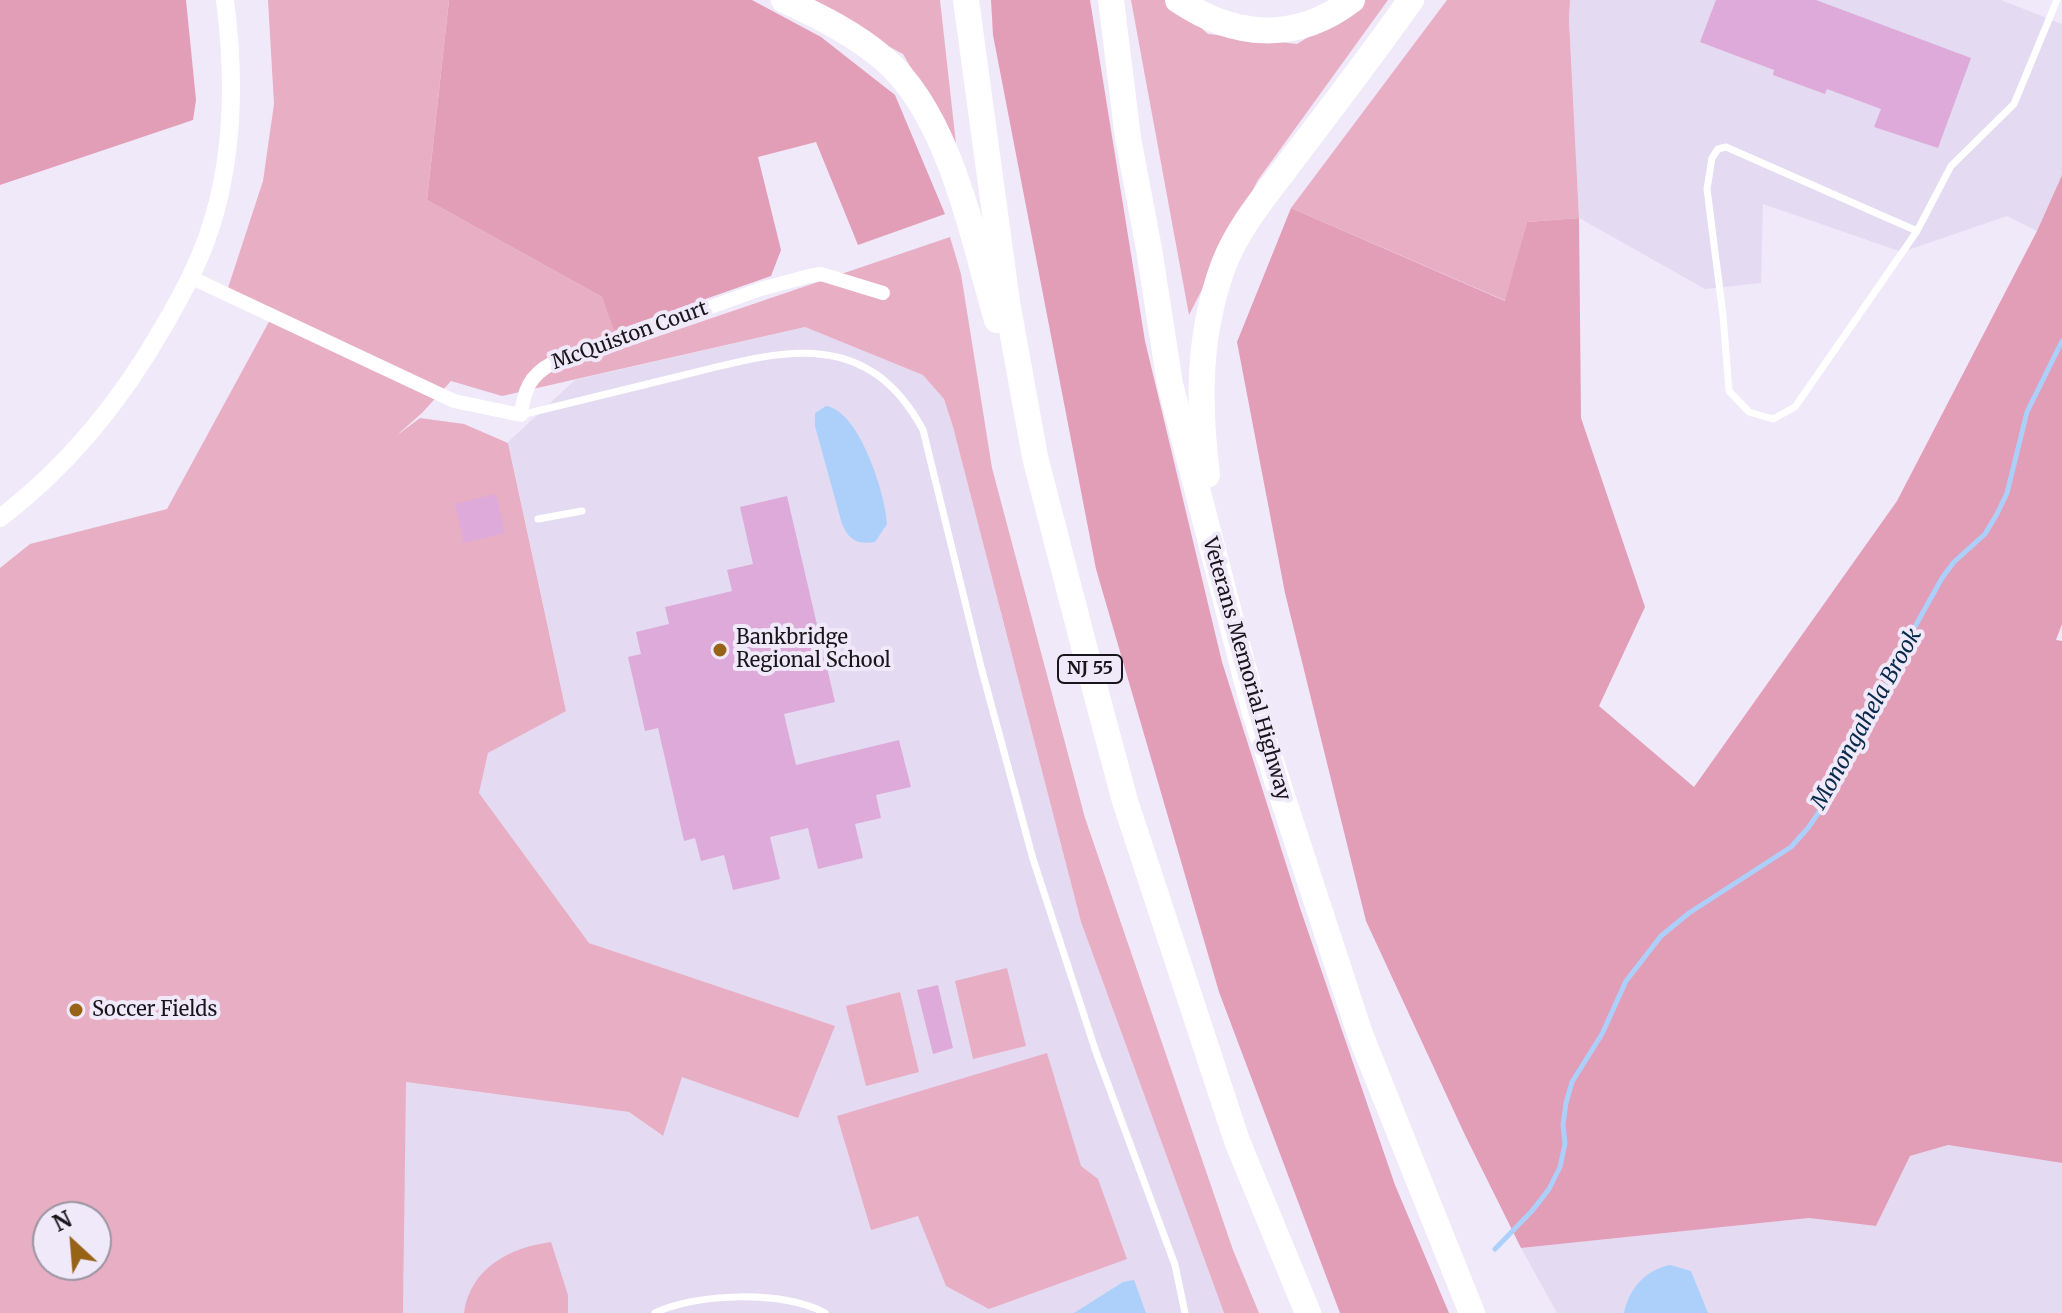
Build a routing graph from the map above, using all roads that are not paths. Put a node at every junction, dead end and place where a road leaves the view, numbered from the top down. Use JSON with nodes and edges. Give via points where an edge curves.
{"nodes":[{"id":1,"x":225,"y":0,"type":"edge"},
{"id":2,"x":784,"y":0,"type":"edge"},
{"id":3,"x":966,"y":0,"type":"edge"},
{"id":4,"x":1111,"y":0,"type":"edge"},
{"id":5,"x":1178,"y":0,"type":"edge"},
{"id":6,"x":1352,"y":0,"type":"edge"},
{"id":7,"x":1411,"y":0,"type":"edge"},
{"id":8,"x":2057,"y":0,"type":"edge"},
{"id":9,"x":1917,"y":231,"type":"junction"},
{"id":10,"x":192,"y":278,"type":"junction"},
{"id":11,"x":883,"y":293,"type":"dead end"},
{"id":12,"x":1017,"y":357,"type":"junction"},
{"id":13,"x":521,"y":415,"type":"junction"},
{"id":14,"x":1202,"y":509,"type":"junction"},
{"id":15,"x":582,"y":511,"type":"dead end"},
{"id":16,"x":0,"y":518,"type":"edge"},
{"id":17,"x":538,"y":519,"type":"dead end"},
{"id":18,"x":655,"y":1313,"type":"edge"},
{"id":19,"x":825,"y":1313,"type":"edge"},
{"id":20,"x":1185,"y":1313,"type":"edge"},
{"id":21,"x":1308,"y":1313,"type":"edge"},
{"id":22,"x":1472,"y":1313,"type":"edge"}],
"edges":[{"from":1,"to":10,"type":"street","via":[[228,141],[216,210]]},
{"from":2,"to":12,"type":"highway","via":[[870,48],[913,90],[949,164],[1002,339]]},
{"from":3,"to":12,"type":"highway","number":"NJ 55"},
{"from":4,"to":14,"type":"highway","name":"Veterans Memorial Highway","via":[[1128,138],[1170,384]]},
{"from":5,"to":6,"type":"highway","via":[[1230,27],[1271,31],[1311,23]]},
{"from":7,"to":14,"type":"highway","via":[[1266,196],[1226,261],[1208,318],[1201,364],[1209,486]]},
{"from":8,"to":9,"type":"lane","via":[[2014,104],[1951,166]]},
{"from":9,"to":9,"type":"lane","via":[[1726,147],[1718,149],[1707,189],[1729,391],[1737,401],[1749,412],[1773,419],[1795,407]]},
{"from":10,"to":13,"type":"street","via":[[454,401]]},
{"from":10,"to":16,"type":"street","via":[[109,412],[59,468]]},
{"from":11,"to":13,"type":"street","name":"McQuiston Court","via":[[821,274],[761,289],[536,371],[523,395]]},
{"from":12,"to":21,"type":"highway","number":"NJ 55","via":[[1035,457],[1125,801],[1237,1141]]},
{"from":13,"to":20,"type":"lane","via":[[754,358],[801,353],[867,367],[912,409],[923,430],[1033,859],[1096,1052],[1175,1265]]},
{"from":14,"to":22,"type":"highway","name":"Veterans Memorial Highway","via":[[1255,713],[1333,956]]},
{"from":15,"to":17,"type":"lane"},
{"from":18,"to":19,"type":"lane","via":[[679,1304],[742,1298],[790,1301]]}]}
